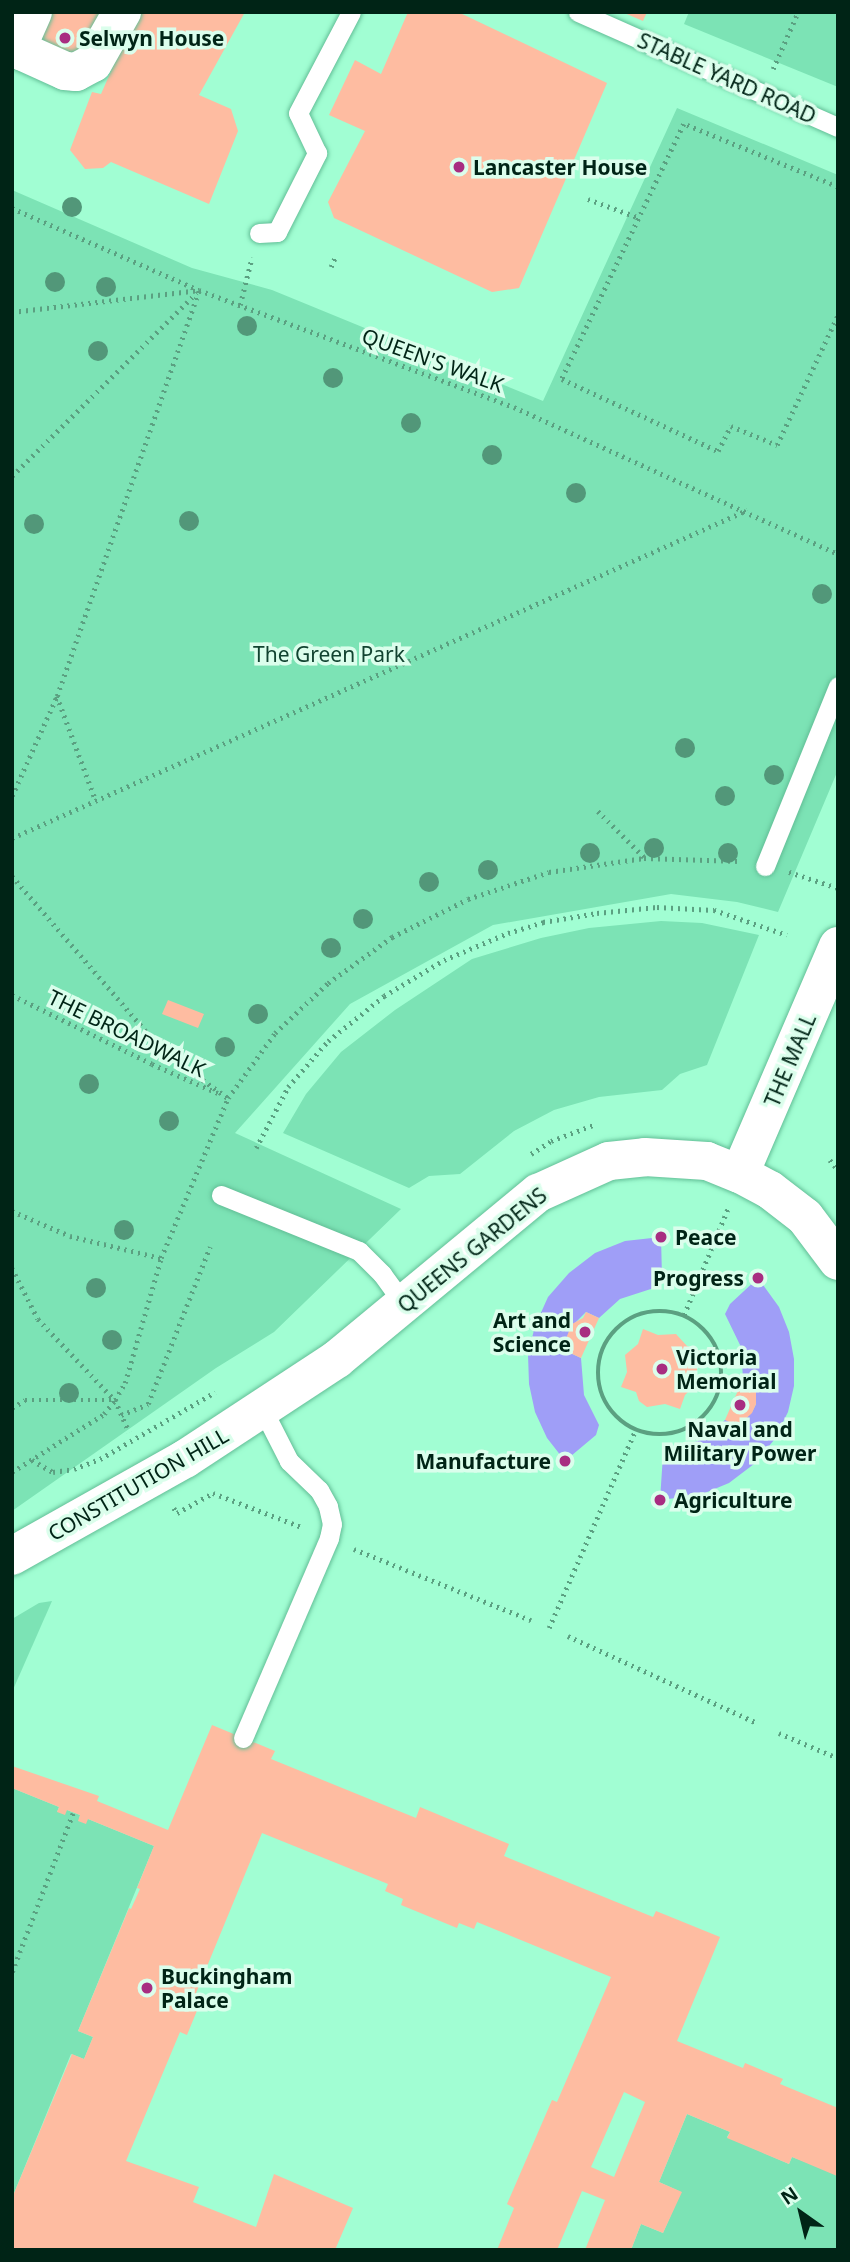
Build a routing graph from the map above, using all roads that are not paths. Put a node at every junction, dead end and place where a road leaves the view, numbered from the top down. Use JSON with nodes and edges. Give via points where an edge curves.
{"nodes":[{"id":1,"x":33,"y":12,"type":"edge"},
{"id":2,"x":122,"y":12,"type":"edge"},
{"id":3,"x":351,"y":12,"type":"edge"},
{"id":4,"x":578,"y":12,"type":"edge"},
{"id":5,"x":838,"y":127,"type":"edge"},
{"id":6,"x":259,"y":233,"type":"road end"},
{"id":7,"x":838,"y":686,"type":"edge"},
{"id":8,"x":758,"y":864,"type":"road end"},
{"id":9,"x":838,"y":946,"type":"edge"},
{"id":10,"x":740,"y":1174,"type":"junction"},
{"id":11,"x":221,"y":1195,"type":"dead end"},
{"id":12,"x":838,"y":1261,"type":"edge"},
{"id":13,"x":404,"y":1304,"type":"junction"},
{"id":14,"x":263,"y":1410,"type":"junction"},
{"id":15,"x":12,"y":1556,"type":"edge"},
{"id":16,"x":243,"y":1738,"type":"dead end"}],
"edges":[{"from":1,"to":2,"type":"street","via":[[21,39],[23,51],[76,72],[93,63]]},
{"from":3,"to":6,"type":"lane","via":[[298,113],[317,153],[277,232]]},
{"from":4,"to":5,"type":"lane","name":"STABLE YARD ROAD"},
{"from":7,"to":8,"type":"lane"},
{"from":9,"to":10,"type":"street","name":"THE MALL"},
{"from":10,"to":12,"type":"street","name":"QUEENS GARDENS","via":[[805,1217]]},
{"from":10,"to":13,"type":"street","name":"QUEENS GARDENS","via":[[707,1161],[645,1157],[609,1161],[538,1194]]},
{"from":11,"to":13,"type":"lane","via":[[359,1251]]},
{"from":13,"to":14,"type":"street","name":"QUEENS GARDENS","via":[[337,1359]]},
{"from":14,"to":15,"type":"street","name":"CONSTITUTION HILL","via":[[114,1501]]},
{"from":14,"to":16,"type":"lane","via":[[289,1461],[319,1490],[332,1524]]}]}
